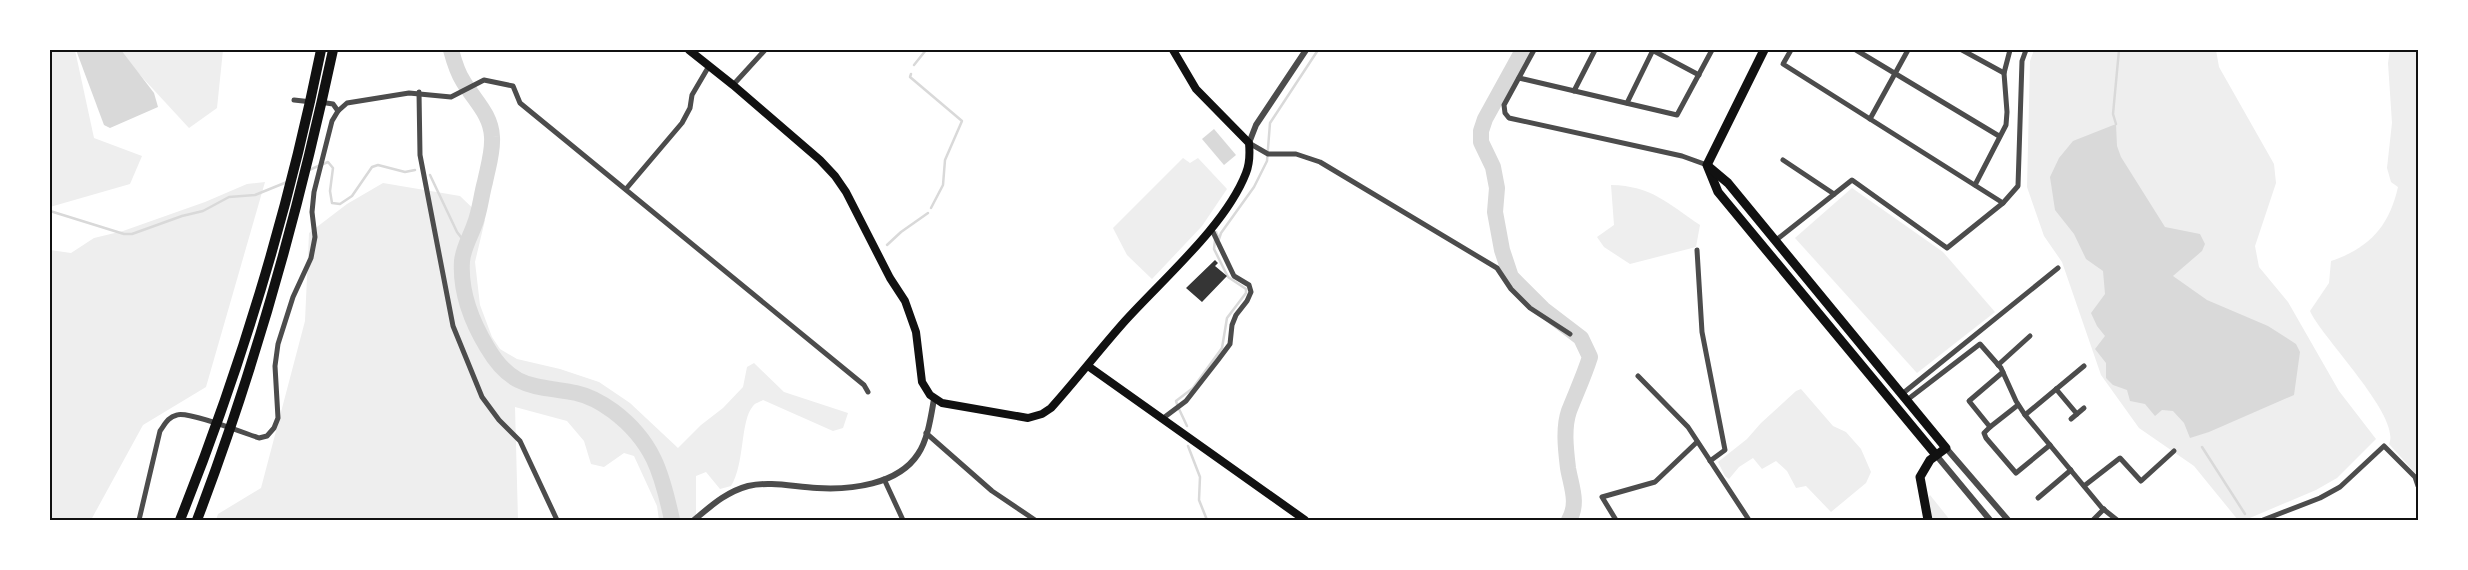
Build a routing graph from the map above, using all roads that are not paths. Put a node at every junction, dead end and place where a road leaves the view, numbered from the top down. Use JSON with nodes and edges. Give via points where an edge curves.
{"nodes":[{"id":1,"x":334,"y":50,"type":"edge"},
{"id":2,"x":689,"y":50,"type":"edge"},
{"id":3,"x":765,"y":50,"type":"edge"},
{"id":4,"x":1173,"y":50,"type":"edge"},
{"id":5,"x":1306,"y":50,"type":"edge"},
{"id":6,"x":1534,"y":50,"type":"edge"},
{"id":7,"x":1595,"y":50,"type":"edge"},
{"id":8,"x":1652,"y":50,"type":"edge"},
{"id":9,"x":1712,"y":50,"type":"edge"},
{"id":10,"x":1764,"y":50,"type":"edge"},
{"id":11,"x":1791,"y":50,"type":"edge"},
{"id":12,"x":1856,"y":50,"type":"edge"},
{"id":13,"x":1908,"y":50,"type":"edge"},
{"id":14,"x":1962,"y":50,"type":"edge"},
{"id":15,"x":2010,"y":50,"type":"edge"},
{"id":16,"x":2026,"y":50,"type":"edge"},
{"id":17,"x":320,"y":55,"type":"edge"},
{"id":18,"x":709,"y":66,"type":"junction"},
{"id":19,"x":2004,"y":73,"type":"junction"},
{"id":20,"x":1895,"y":74,"type":"junction"},
{"id":21,"x":1699,"y":75,"type":"junction"},
{"id":22,"x":1519,"y":78,"type":"junction"},
{"id":23,"x":733,"y":85,"type":"junction"},
{"id":24,"x":1574,"y":91,"type":"junction"},
{"id":25,"x":419,"y":92,"type":"junction"},
{"id":26,"x":294,"y":100,"type":"dead end"},
{"id":27,"x":1627,"y":103,"type":"junction"},
{"id":28,"x":338,"y":111,"type":"junction"},
{"id":29,"x":1870,"y":119,"type":"junction"},
{"id":30,"x":1999,"y":136,"type":"junction"},
{"id":31,"x":1249,"y":143,"type":"junction"},
{"id":32,"x":1783,"y":160,"type":"dead end"},
{"id":33,"x":1707,"y":165,"type":"junction"},
{"id":34,"x":1975,"y":185,"type":"junction"},
{"id":35,"x":626,"y":189,"type":"junction"},
{"id":36,"x":1834,"y":194,"type":"junction"},
{"id":37,"x":2003,"y":203,"type":"junction"},
{"id":38,"x":1211,"y":228,"type":"junction"},
{"id":39,"x":1776,"y":241,"type":"junction"},
{"id":40,"x":1697,"y":250,"type":"dead end"},
{"id":41,"x":2058,"y":268,"type":"dead end"},
{"id":42,"x":1570,"y":334,"type":"dead end"},
{"id":43,"x":2030,"y":336,"type":"dead end"},
{"id":44,"x":1998,"y":365,"type":"junction"},
{"id":45,"x":1088,"y":366,"type":"junction"},
{"id":46,"x":2084,"y":366,"type":"dead end"},
{"id":47,"x":2003,"y":372,"type":"junction"},
{"id":48,"x":1638,"y":376,"type":"dead end"},
{"id":49,"x":2056,"y":389,"type":"junction"},
{"id":50,"x":868,"y":392,"type":"dead end"},
{"id":51,"x":1904,"y":397,"type":"junction"},
{"id":52,"x":934,"y":399,"type":"junction"},
{"id":53,"x":2018,"y":405,"type":"junction"},
{"id":54,"x":2084,"y":408,"type":"dead end"},
{"id":55,"x":2076,"y":414,"type":"junction"},
{"id":56,"x":2025,"y":415,"type":"junction"},
{"id":57,"x":1162,"y":419,"type":"junction"},
{"id":58,"x":2071,"y":419,"type":"dead end"},
{"id":59,"x":1990,"y":427,"type":"junction"},
{"id":60,"x":926,"y":433,"type":"junction"},
{"id":61,"x":1698,"y":442,"type":"junction"},
{"id":62,"x":2050,"y":445,"type":"junction"},
{"id":63,"x":1946,"y":448,"type":"junction"},
{"id":64,"x":2174,"y":451,"type":"dead end"},
{"id":65,"x":1936,"y":455,"type":"junction"},
{"id":66,"x":1710,"y":461,"type":"junction"},
{"id":67,"x":2070,"y":470,"type":"junction"},
{"id":68,"x":884,"y":479,"type":"junction"},
{"id":69,"x":2084,"y":486,"type":"junction"},
{"id":70,"x":2418,"y":486,"type":"edge"},
{"id":71,"x":2038,"y":498,"type":"dead end"},
{"id":72,"x":2104,"y":509,"type":"junction"},
{"id":73,"x":139,"y":520,"type":"edge"},
{"id":74,"x":180,"y":520,"type":"edge"},
{"id":75,"x":197,"y":520,"type":"edge"},
{"id":76,"x":557,"y":520,"type":"edge"},
{"id":77,"x":694,"y":520,"type":"edge"},
{"id":78,"x":903,"y":520,"type":"edge"},
{"id":79,"x":1035,"y":520,"type":"edge"},
{"id":80,"x":1304,"y":520,"type":"edge"},
{"id":81,"x":1616,"y":520,"type":"edge"},
{"id":82,"x":1749,"y":520,"type":"edge"},
{"id":83,"x":1928,"y":520,"type":"edge"},
{"id":84,"x":1990,"y":520,"type":"edge"},
{"id":85,"x":2008,"y":520,"type":"edge"},
{"id":86,"x":2093,"y":520,"type":"edge"},
{"id":87,"x":2116,"y":520,"type":"edge"},
{"id":88,"x":2263,"y":520,"type":"edge"}],
"edges":[{"from":1,"to":75,"type":"highway","via":[[281,258],[236,413]]},
{"from":2,"to":18,"type":"main road"},
{"from":3,"to":23,"type":"street"},
{"from":4,"to":31,"type":"main road","via":[[1196,88]]},
{"from":5,"to":31,"type":"street","via":[[1256,125]]},
{"from":6,"to":22,"type":"street"},
{"from":7,"to":24,"type":"street"},
{"from":8,"to":21,"type":"street"},
{"from":8,"to":27,"type":"street"},
{"from":9,"to":21,"type":"street"},
{"from":10,"to":33,"type":"main road"},
{"from":11,"to":29,"type":"street","via":[[1783,64]]},
{"from":12,"to":20,"type":"street"},
{"from":13,"to":20,"type":"street"},
{"from":14,"to":19,"type":"street"},
{"from":15,"to":19,"type":"street"},
{"from":16,"to":37,"type":"street","via":[[2022,61],[2018,186]]},
{"from":17,"to":74,"type":"highway","via":[[269,254],[233,372]]},
{"from":18,"to":23,"type":"main road"},
{"from":18,"to":35,"type":"street","via":[[692,95],[682,123]]},
{"from":19,"to":30,"type":"street","via":[[2006,125]]},
{"from":20,"to":29,"type":"street"},
{"from":20,"to":30,"type":"street"},
{"from":21,"to":27,"type":"street","via":[[1677,115]]},
{"from":22,"to":24,"type":"street"},
{"from":22,"to":33,"type":"street","via":[[1504,105],[1504,113],[1509,118],[1682,156]]},
{"from":23,"to":52,"type":"main road","via":[[820,160],[846,192],[910,311],[916,332],[920,374]]},
{"from":24,"to":27,"type":"street"},
{"from":25,"to":28,"type":"street","via":[[348,103]]},
{"from":25,"to":35,"type":"street","via":[[451,97],[484,80],[513,86],[520,103]]},
{"from":25,"to":76,"type":"street","via":[[420,155],[453,326],[482,397],[520,441]]},
{"from":26,"to":28,"type":"street","via":[[333,104]]},
{"from":28,"to":73,"type":"street","via":[[332,121],[314,192],[315,237],[311,258],[293,297],[278,344],[278,418],[274,428],[267,436],[259,438],[191,415],[178,414],[167,420],[160,431]]},
{"from":29,"to":34,"type":"street"},
{"from":30,"to":34,"type":"street"},
{"from":31,"to":38,"type":"main road","via":[[1246,174]]},
{"from":31,"to":42,"type":"street","via":[[1268,154],[1296,154],[1320,162],[1497,268],[1511,289],[1530,308]]},
{"from":32,"to":36,"type":"street"},
{"from":33,"to":39,"type":"main road","via":[[1728,183]]},
{"from":33,"to":65,"type":"main road","via":[[1718,192]]},
{"from":34,"to":37,"type":"street"},
{"from":35,"to":50,"type":"street","via":[[864,385]]},
{"from":36,"to":37,"type":"street","via":[[1852,180],[1947,248]]},
{"from":36,"to":39,"type":"street"},
{"from":38,"to":45,"type":"main road"},
{"from":38,"to":57,"type":"street","via":[[1234,276],[1249,285],[1251,292],[1236,315],[1230,344],[1186,401]]},
{"from":39,"to":51,"type":"main road"},
{"from":40,"to":66,"type":"street","via":[[1702,332],[1725,450]]},
{"from":41,"to":51,"type":"street"},
{"from":43,"to":44,"type":"street"},
{"from":44,"to":47,"type":"street"},
{"from":44,"to":51,"type":"street","via":[[1980,344]]},
{"from":45,"to":52,"type":"main road","via":[[1051,408],[1033,418]]},
{"from":45,"to":57,"type":"main road"},
{"from":46,"to":49,"type":"street"},
{"from":47,"to":53,"type":"street"},
{"from":47,"to":59,"type":"street","via":[[1969,401]]},
{"from":48,"to":61,"type":"street","via":[[1688,427]]},
{"from":49,"to":55,"type":"street"},
{"from":49,"to":56,"type":"street"},
{"from":51,"to":63,"type":"main road"},
{"from":52,"to":60,"type":"street"},
{"from":53,"to":56,"type":"street"},
{"from":53,"to":59,"type":"street"},
{"from":54,"to":55,"type":"street"},
{"from":55,"to":58,"type":"street"},
{"from":56,"to":62,"type":"street"},
{"from":57,"to":80,"type":"main road"},
{"from":59,"to":62,"type":"street","via":[[1984,433],[1986,438],[2016,473]]},
{"from":60,"to":68,"type":"street","via":[[918,454],[904,469]]},
{"from":60,"to":79,"type":"street","via":[[992,490]]},
{"from":61,"to":66,"type":"street"},
{"from":61,"to":81,"type":"street","via":[[1655,482],[1602,497]]},
{"from":62,"to":67,"type":"street"},
{"from":63,"to":65,"type":"main road"},
{"from":63,"to":85,"type":"street"},
{"from":64,"to":69,"type":"street","via":[[2141,481],[2120,458]]},
{"from":65,"to":83,"type":"main road","via":[[1924,466],[1920,477]]},
{"from":65,"to":84,"type":"street"},
{"from":66,"to":82,"type":"street"},
{"from":67,"to":69,"type":"street"},
{"from":67,"to":71,"type":"street"},
{"from":68,"to":77,"type":"street","via":[[841,488],[750,486],[720,498]]},
{"from":68,"to":78,"type":"street"},
{"from":69,"to":72,"type":"street"},
{"from":70,"to":88,"type":"street","via":[[2415,477],[2384,446],[2340,487]]},
{"from":72,"to":86,"type":"street"},
{"from":72,"to":87,"type":"street"}]}
